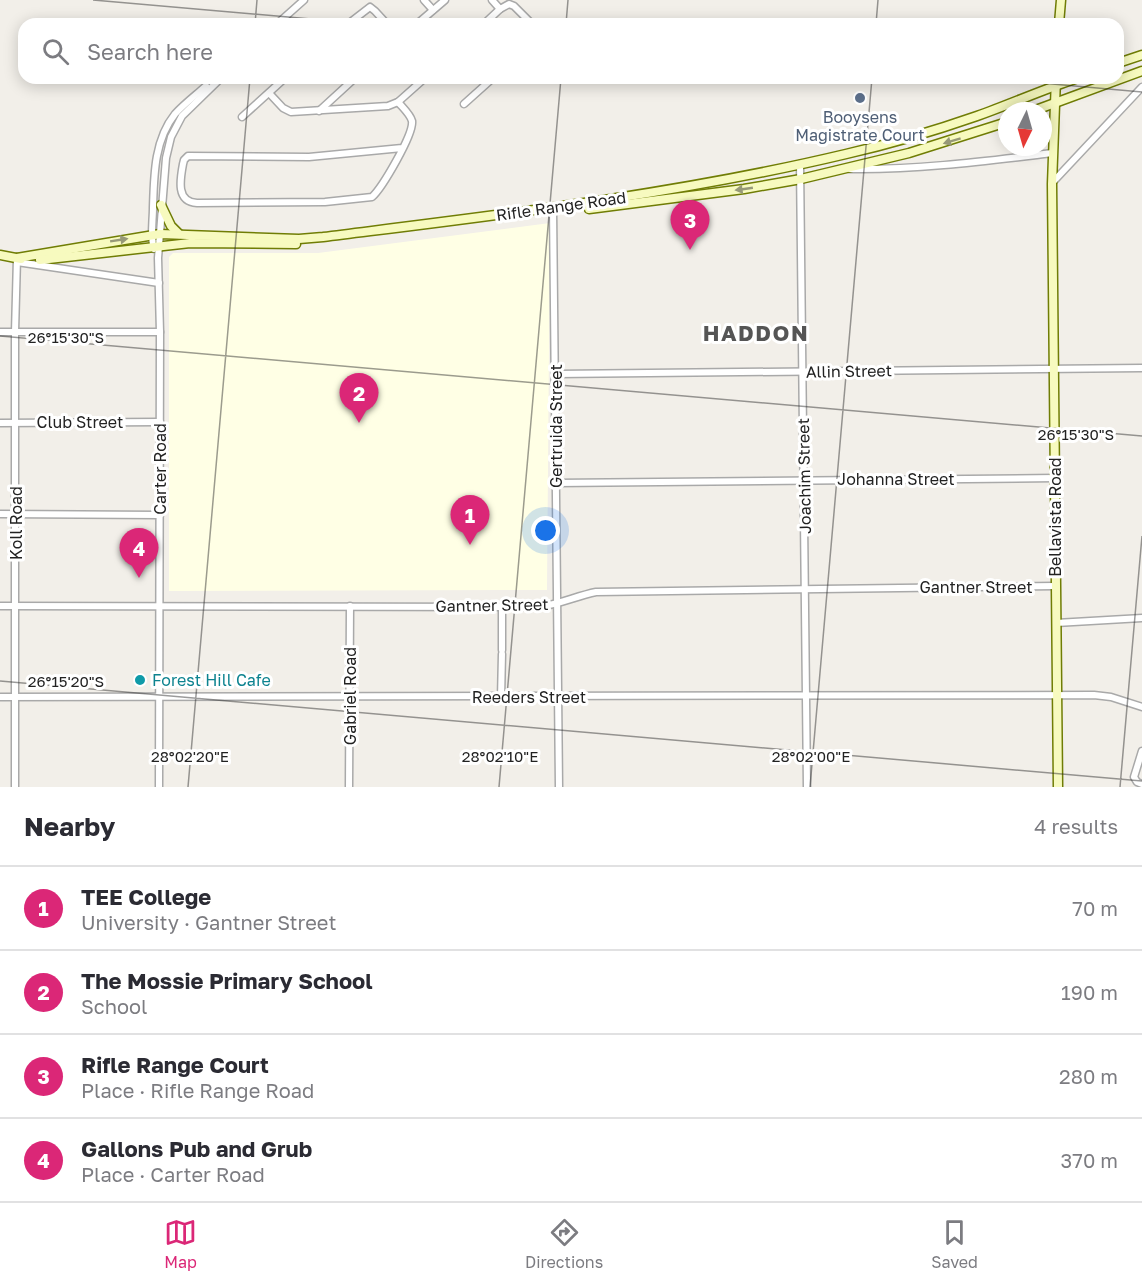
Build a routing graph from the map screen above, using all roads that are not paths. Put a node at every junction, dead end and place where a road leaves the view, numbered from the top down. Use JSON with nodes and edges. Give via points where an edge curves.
{"nodes":[{"id":1,"x":304,"y":0,"type":"edge"},
{"id":2,"x":310,"y":0,"type":"edge"},
{"id":3,"x":424,"y":0,"type":"edge"},
{"id":4,"x":445,"y":0,"type":"edge"},
{"id":5,"x":492,"y":0,"type":"edge"},
{"id":6,"x":1061,"y":0,"type":"edge"},
{"id":7,"x":500,"y":9,"type":"junction"},
{"id":8,"x":433,"y":10,"type":"junction"},
{"id":9,"x":284,"y":18,"type":"edge"},
{"id":10,"x":290,"y":18,"type":"edge"},
{"id":11,"x":356,"y":18,"type":"edge"},
{"id":12,"x":382,"y":18,"type":"edge"},
{"id":13,"x":424,"y":18,"type":"edge"},
{"id":14,"x":490,"y":18,"type":"edge"},
{"id":15,"x":526,"y":18,"type":"edge"},
{"id":16,"x":1060,"y":18,"type":"edge"},
{"id":17,"x":1142,"y":55,"type":"edge"},
{"id":18,"x":1124,"y":61,"type":"edge"},
{"id":19,"x":1142,"y":71,"type":"edge"},
{"id":20,"x":1124,"y":77,"type":"edge"},
{"id":21,"x":209,"y":84,"type":"edge"},
{"id":22,"x":214,"y":84,"type":"edge"},
{"id":23,"x":278,"y":84,"type":"edge"},
{"id":24,"x":349,"y":84,"type":"edge"},
{"id":25,"x":418,"y":84,"type":"edge"},
{"id":26,"x":486,"y":84,"type":"edge"},
{"id":27,"x":1051,"y":84,"type":"edge"},
{"id":28,"x":1056,"y":84,"type":"edge"},
{"id":29,"x":1106,"y":84,"type":"edge"},
{"id":30,"x":1142,"y":87,"type":"edge"},
{"id":31,"x":268,"y":93,"type":"junction"},
{"id":32,"x":398,"y":102,"type":"junction"},
{"id":33,"x":1055,"y":103,"type":"junction"},
{"id":34,"x":464,"y":104,"type":"dead end"},
{"id":35,"x":1052,"y":104,"type":"edge"},
{"id":36,"x":319,"y":111,"type":"junction"},
{"id":37,"x":242,"y":117,"type":"dead end"},
{"id":38,"x":998,"y":125,"type":"edge"},
{"id":39,"x":168,"y":135,"type":"junction"},
{"id":40,"x":402,"y":148,"type":"junction"},
{"id":41,"x":1053,"y":153,"type":"junction"},
{"id":42,"x":800,"y":164,"type":"junction"},
{"id":43,"x":841,"y":169,"type":"junction"},
{"id":44,"x":801,"y":179,"type":"junction"},
{"id":45,"x":1052,"y":184,"type":"junction"},
{"id":46,"x":161,"y":205,"type":"junction"},
{"id":47,"x":553,"y":211,"type":"junction"},
{"id":48,"x":156,"y":234,"type":"junction"},
{"id":49,"x":179,"y":234,"type":"junction"},
{"id":50,"x":157,"y":246,"type":"junction"},
{"id":51,"x":0,"y":255,"type":"edge"},
{"id":52,"x":32,"y":258,"type":"junction"},
{"id":53,"x":17,"y":260,"type":"junction"},
{"id":54,"x":159,"y":283,"type":"junction"},
{"id":55,"x":0,"y":332,"type":"edge"},
{"id":56,"x":15,"y":332,"type":"junction"},
{"id":57,"x":160,"y":332,"type":"junction"},
{"id":58,"x":1142,"y":368,"type":"edge"},
{"id":59,"x":1054,"y":369,"type":"junction"},
{"id":60,"x":803,"y":372,"type":"junction"},
{"id":61,"x":555,"y":374,"type":"junction"},
{"id":62,"x":160,"y":422,"type":"junction"},
{"id":63,"x":0,"y":423,"type":"edge"},
{"id":64,"x":16,"y":423,"type":"junction"},
{"id":65,"x":1056,"y":477,"type":"junction"},
{"id":66,"x":804,"y":480,"type":"junction"},
{"id":67,"x":556,"y":483,"type":"junction"},
{"id":68,"x":0,"y":514,"type":"edge"},
{"id":69,"x":16,"y":514,"type":"junction"},
{"id":70,"x":160,"y":514,"type":"junction"},
{"id":71,"x":1055,"y":586,"type":"junction"},
{"id":72,"x":805,"y":588,"type":"junction"},
{"id":73,"x":558,"y":603,"type":"junction"},
{"id":74,"x":159,"y":605,"type":"junction"},
{"id":75,"x":0,"y":606,"type":"edge"},
{"id":76,"x":16,"y":606,"type":"junction"},
{"id":77,"x":350,"y":606,"type":"junction"},
{"id":78,"x":502,"y":607,"type":"junction"},
{"id":79,"x":1142,"y":618,"type":"edge"},
{"id":80,"x":1056,"y":623,"type":"junction"},
{"id":81,"x":159,"y":696,"type":"junction"},
{"id":82,"x":1057,"y":696,"type":"junction"},
{"id":83,"x":350,"y":697,"type":"junction"},
{"id":84,"x":807,"y":697,"type":"junction"},
{"id":85,"x":0,"y":698,"type":"edge"},
{"id":86,"x":16,"y":698,"type":"junction"},
{"id":87,"x":501,"y":698,"type":"junction"},
{"id":88,"x":558,"y":698,"type":"junction"},
{"id":89,"x":1142,"y":707,"type":"edge"},
{"id":90,"x":1142,"y":751,"type":"edge"},
{"id":91,"x":1142,"y":784,"type":"edge"},
{"id":92,"x":15,"y":787,"type":"edge"},
{"id":93,"x":159,"y":787,"type":"edge"},
{"id":94,"x":349,"y":787,"type":"edge"},
{"id":95,"x":559,"y":787,"type":"edge"},
{"id":96,"x":807,"y":787,"type":"edge"},
{"id":97,"x":1058,"y":787,"type":"edge"}],
"edges":[{"from":1,"to":9,"type":"street"},
{"from":2,"to":10,"type":"street"},
{"from":3,"to":8,"type":"street"},
{"from":4,"to":8,"type":"street"},
{"from":5,"to":7,"type":"street"},
{"from":6,"to":16,"type":"main road"},
{"from":7,"to":14,"type":"street"},
{"from":7,"to":15,"type":"street","via":[[512,4]]},
{"from":8,"to":13,"type":"street"},
{"from":11,"to":12,"type":"street","via":[[370,8]]},
{"from":17,"to":18,"type":"main road"},
{"from":19,"to":20,"type":"main road"},
{"from":21,"to":39,"type":"street","via":[[175,115]]},
{"from":22,"to":39,"type":"street","via":[[186,110]]},
{"from":23,"to":31,"type":"street"},
{"from":24,"to":36,"type":"street"},
{"from":25,"to":32,"type":"street"},
{"from":26,"to":34,"type":"street"},
{"from":27,"to":42,"type":"main road","name":"Rifle Range Road","via":[[962,121]]},
{"from":28,"to":33,"type":"main road","name":"Bellavista Road"},
{"from":29,"to":33,"type":"main road"},
{"from":30,"to":45,"type":"street"},
{"from":31,"to":36,"type":"street","via":[[288,111]]},
{"from":31,"to":37,"type":"street"},
{"from":32,"to":36,"type":"street"},
{"from":32,"to":40,"type":"street","via":[[412,121]]},
{"from":33,"to":35,"type":"main road"},
{"from":33,"to":41,"type":"main road","name":"Bellavista Road"},
{"from":38,"to":43,"type":"main road","name":"Rifle Range Road","one_way":true,"via":[[917,151]]},
{"from":39,"to":46,"type":"street"},
{"from":39,"to":48,"type":"street","via":[[154,171]]},
{"from":40,"to":40,"type":"street","via":[[378,190],[365,199],[198,203],[188,202],[182,196],[183,164],[188,156],[309,157]]},
{"from":41,"to":43,"type":"street","via":[[928,167]]},
{"from":41,"to":45,"type":"main road","name":"Bellavista Road"},
{"from":42,"to":44,"type":"street","name":"Joachim Street"},
{"from":42,"to":47,"type":"main road","name":"Rifle Range Road"},
{"from":43,"to":44,"type":"main road","name":"Rifle Range Road"},
{"from":44,"to":47,"type":"main road","name":"Rifle Range Road","one_way":true},
{"from":44,"to":60,"type":"street","name":"Joachim Street"},
{"from":45,"to":59,"type":"main road","name":"Bellavista Road"},
{"from":46,"to":48,"type":"street"},
{"from":46,"to":49,"type":"main road"},
{"from":47,"to":49,"type":"main road","name":"Rifle Range Road","via":[[311,238]]},
{"from":47,"to":50,"type":"main road","name":"Rifle Range Road","via":[[324,242]]},
{"from":47,"to":61,"type":"street","name":"Gertruida Street"},
{"from":48,"to":49,"type":"main road","name":"Rifle Range Road"},
{"from":48,"to":50,"type":"street","name":"Carter Road"},
{"from":52,"to":48,"type":"main road","name":"Rifle Range Road","one_way":true},
{"from":50,"to":52,"type":"main road","name":"Rifle Range Road"},
{"from":50,"to":54,"type":"street","name":"Carter Road"},
{"from":51,"to":53,"type":"main road"},
{"from":52,"to":53,"type":"main road"},
{"from":53,"to":54,"type":"street"},
{"from":53,"to":56,"type":"street","name":"Koll Road"},
{"from":54,"to":57,"type":"street","name":"Carter Road"},
{"from":55,"to":56,"type":"street"},
{"from":56,"to":57,"type":"street"},
{"from":56,"to":64,"type":"street","name":"Koll Road"},
{"from":57,"to":62,"type":"street","name":"Carter Road"},
{"from":58,"to":59,"type":"street","name":"Allin Street"},
{"from":59,"to":60,"type":"street","name":"Allin Street"},
{"from":59,"to":65,"type":"main road","name":"Bellavista Road"},
{"from":60,"to":61,"type":"street","name":"Allin Street"},
{"from":60,"to":66,"type":"street","name":"Joachim Street"},
{"from":61,"to":67,"type":"street","name":"Gertruida Street"},
{"from":62,"to":64,"type":"street","name":"Club Street"},
{"from":62,"to":70,"type":"street","name":"Carter Road"},
{"from":63,"to":64,"type":"street","name":"Club Street"},
{"from":64,"to":69,"type":"street","name":"Koll Road"},
{"from":65,"to":66,"type":"street","name":"Johanna Street"},
{"from":65,"to":71,"type":"main road","name":"Bellavista Road"},
{"from":66,"to":67,"type":"street","name":"Johanna Street"},
{"from":66,"to":72,"type":"street","name":"Joachim Street"},
{"from":67,"to":73,"type":"street","name":"Gertruida Street"},
{"from":68,"to":69,"type":"street"},
{"from":69,"to":70,"type":"street"},
{"from":69,"to":76,"type":"street","name":"Koll Road"},
{"from":70,"to":74,"type":"street","name":"Carter Road"},
{"from":71,"to":72,"type":"street","name":"Gantner Street"},
{"from":71,"to":80,"type":"main road","name":"Bellavista Road"},
{"from":72,"to":73,"type":"street","name":"Gantner Street","via":[[596,592]]},
{"from":72,"to":84,"type":"street","name":"Joachim Street"},
{"from":73,"to":78,"type":"street","name":"Gantner Street"},
{"from":73,"to":88,"type":"street","name":"Gertruida Street"},
{"from":74,"to":76,"type":"street","name":"Gantner Street"},
{"from":74,"to":77,"type":"street","name":"Gantner Street"},
{"from":74,"to":81,"type":"street","name":"Carter Road"},
{"from":75,"to":76,"type":"street","name":"Gantner Street"},
{"from":76,"to":86,"type":"street","name":"Koll Road"},
{"from":77,"to":78,"type":"street","name":"Gantner Street"},
{"from":77,"to":83,"type":"street","name":"Gabriel Road"},
{"from":78,"to":87,"type":"street"},
{"from":79,"to":80,"type":"street"},
{"from":80,"to":82,"type":"main road","name":"Bellavista Road"},
{"from":81,"to":83,"type":"street","name":"Reeders Street"},
{"from":81,"to":86,"type":"street","name":"Reeders Street"},
{"from":81,"to":93,"type":"street","name":"Carter Road"},
{"from":82,"to":84,"type":"street","name":"Reeders Street"},
{"from":82,"to":89,"type":"street","name":"Reeders Street","via":[[1099,695]]},
{"from":82,"to":97,"type":"main road","name":"Bellavista Road"},
{"from":83,"to":87,"type":"street","name":"Reeders Street"},
{"from":83,"to":94,"type":"street","name":"Gabriel Road"},
{"from":84,"to":88,"type":"street","name":"Reeders Street"},
{"from":84,"to":96,"type":"street","name":"Joachim Street"},
{"from":85,"to":86,"type":"street","name":"Reeders Street"},
{"from":86,"to":92,"type":"street","name":"Koll Road"},
{"from":87,"to":88,"type":"street","name":"Reeders Street"},
{"from":88,"to":95,"type":"street","name":"Gertruida Street"},
{"from":90,"to":91,"type":"street","via":[[1134,777]]}]}
